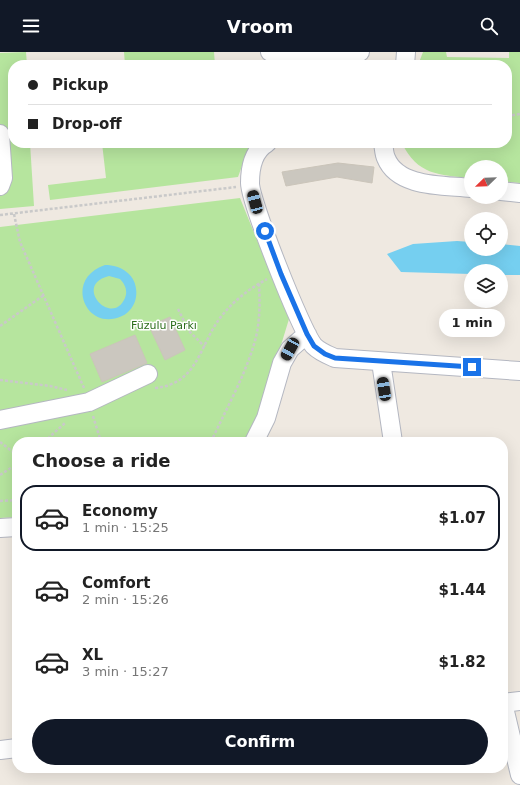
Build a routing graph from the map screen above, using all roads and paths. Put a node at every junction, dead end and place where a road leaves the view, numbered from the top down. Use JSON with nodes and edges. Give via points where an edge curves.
{"nodes":[{"id":1,"x":270,"y":52,"type":"edge"},
{"id":2,"x":360,"y":52,"type":"edge"},
{"id":3,"x":0,"y":134,"type":"edge"},
{"id":4,"x":262,"y":148,"type":"edge"},
{"id":5,"x":384,"y":148,"type":"edge"},
{"id":6,"x":250,"y":185,"type":"junction"},
{"id":7,"x":0,"y":186,"type":"edge"},
{"id":8,"x":464,"y":187,"type":"edge"},
{"id":9,"x":508,"y":191,"type":"edge"},
{"id":10,"x":520,"y":192,"type":"edge"},
{"id":11,"x":14,"y":214,"type":"junction"},
{"id":12,"x":0,"y":215,"type":"edge"},
{"id":13,"x":281,"y":274,"type":"junction"},
{"id":14,"x":259,"y":283,"type":"junction"},
{"id":15,"x":44,"y":295,"type":"junction"},
{"id":16,"x":178,"y":308,"type":"dead end"},
{"id":17,"x":0,"y":326,"type":"edge"},
{"id":18,"x":307,"y":334,"type":"junction"},
{"id":19,"x":205,"y":347,"type":"junction"},
{"id":20,"x":380,"y":362,"type":"junction"},
{"id":21,"x":520,"y":371,"type":"edge"},
{"id":22,"x":151,"y":382,"type":"joint"},
{"id":23,"x":89,"y":402,"type":"junction"},
{"id":24,"x":0,"y":420,"type":"edge"},
{"id":25,"x":100,"y":437,"type":"edge"},
{"id":26,"x":213,"y":437,"type":"edge"},
{"id":27,"x":256,"y":437,"type":"edge"},
{"id":28,"x":392,"y":437,"type":"edge"},
{"id":29,"x":0,"y":442,"type":"edge"},
{"id":30,"x":12,"y":453,"type":"edge"},
{"id":31,"x":12,"y":467,"type":"edge"},
{"id":32,"x":0,"y":475,"type":"edge"},
{"id":33,"x":12,"y":500,"type":"edge"},
{"id":34,"x":0,"y":501,"type":"edge"},
{"id":35,"x":12,"y":527,"type":"edge"},
{"id":36,"x":0,"y":528,"type":"edge"},
{"id":37,"x":520,"y":701,"type":"edge"},
{"id":38,"x":508,"y":702,"type":"edge"},
{"id":39,"x":508,"y":724,"type":"edge"},
{"id":40,"x":12,"y":749,"type":"edge"},
{"id":41,"x":0,"y":750,"type":"edge"},
{"id":42,"x":520,"y":775,"type":"edge"}],
"edges":[{"from":1,"to":2,"type":"street","via":[[280,56]]},
{"from":3,"to":7,"type":"street","via":[[3,178]]},
{"from":4,"to":6,"type":"street","via":[[255,154]]},
{"from":5,"to":8,"type":"street","via":[[386,159],[395,171],[415,182]]},
{"from":6,"to":11,"type":"path"},
{"from":6,"to":13,"type":"street"},
{"from":9,"to":10,"type":"street"},
{"from":11,"to":12,"type":"path"},
{"from":11,"to":15,"type":"path","via":[[20,242]]},
{"from":13,"to":14,"type":"path"},
{"from":13,"to":18,"type":"street"},
{"from":14,"to":19,"type":"path","via":[[238,298],[220,318]]},
{"from":14,"to":26,"type":"path","via":[[260,304],[255,340],[248,362]]},
{"from":15,"to":17,"type":"path"},
{"from":15,"to":23,"type":"path"},
{"from":16,"to":19,"type":"path","via":[[189,331]]},
{"from":18,"to":20,"type":"street","via":[[314,346],[335,358]]},
{"from":18,"to":27,"type":"street","via":[[290,349],[282,363],[266,418]]},
{"from":19,"to":22,"type":"path","via":[[192,370],[180,381]]},
{"from":20,"to":21,"type":"street"},
{"from":20,"to":28,"type":"street"},
{"from":22,"to":23,"type":"street"},
{"from":23,"to":24,"type":"street"},
{"from":23,"to":25,"type":"path"},
{"from":29,"to":30,"type":"path"},
{"from":31,"to":32,"type":"path"},
{"from":33,"to":34,"type":"path"},
{"from":35,"to":36,"type":"street"},
{"from":37,"to":38,"type":"street"},
{"from":39,"to":42,"type":"street"},
{"from":40,"to":41,"type":"street"}]}
